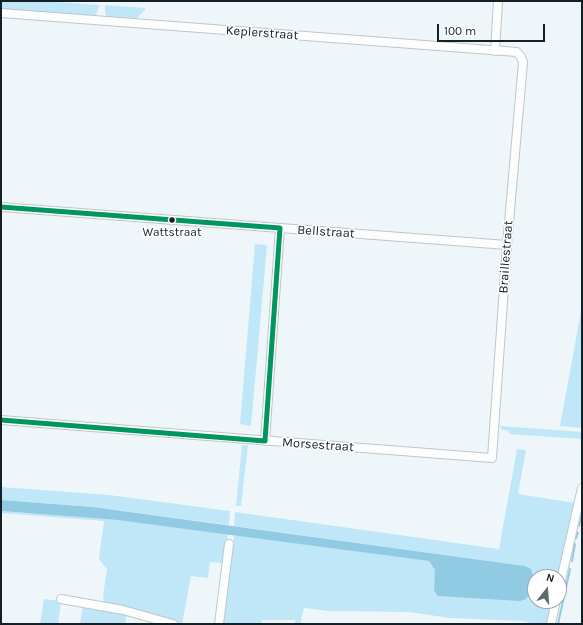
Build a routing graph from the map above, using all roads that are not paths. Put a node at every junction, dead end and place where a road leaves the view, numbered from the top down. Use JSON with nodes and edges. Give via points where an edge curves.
{"nodes":[{"id":1,"x":498,"y":1,"type":"edge"},
{"id":2,"x":1,"y":13,"type":"edge"},
{"id":3,"x":495,"y":51,"type":"junction"},
{"id":4,"x":521,"y":57,"type":"joint"},
{"id":5,"x":1,"y":207,"type":"edge"},
{"id":6,"x":280,"y":228,"type":"junction"},
{"id":7,"x":506,"y":245,"type":"junction"},
{"id":8,"x":1,"y":420,"type":"edge"},
{"id":9,"x":265,"y":441,"type":"junction"},
{"id":10,"x":492,"y":458,"type":"joint"},
{"id":11,"x":582,"y":488,"type":"edge"},
{"id":12,"x":229,"y":544,"type":"dead end"},
{"id":13,"x":564,"y":569,"type":"edge"},
{"id":14,"x":61,"y":599,"type":"dead end"},
{"id":15,"x":554,"y":609,"type":"edge"},
{"id":16,"x":173,"y":624,"type":"edge"},
{"id":17,"x":219,"y":624,"type":"edge"},
{"id":18,"x":551,"y":624,"type":"edge"}],
"edges":[{"from":1,"to":3,"type":"street"},
{"from":2,"to":3,"type":"street","name":"Keplerstraat"},
{"from":3,"to":4,"type":"street","name":"Keplerstraat","via":[[517,52]]},
{"from":4,"to":7,"type":"street","name":"Braillestraat","via":[[523,62]]},
{"from":5,"to":6,"type":"street","name":"Bellstraat"},
{"from":6,"to":7,"type":"street","name":"Bellstraat"},
{"from":6,"to":9,"type":"street"},
{"from":7,"to":10,"type":"street","name":"Braillestraat"},
{"from":8,"to":9,"type":"street","name":"Morsestraat"},
{"from":9,"to":10,"type":"street","name":"Morsestraat"},
{"from":11,"to":13,"type":"street"},
{"from":12,"to":17,"type":"street"},
{"from":14,"to":16,"type":"street","via":[[123,610]]},
{"from":15,"to":18,"type":"street"}]}
